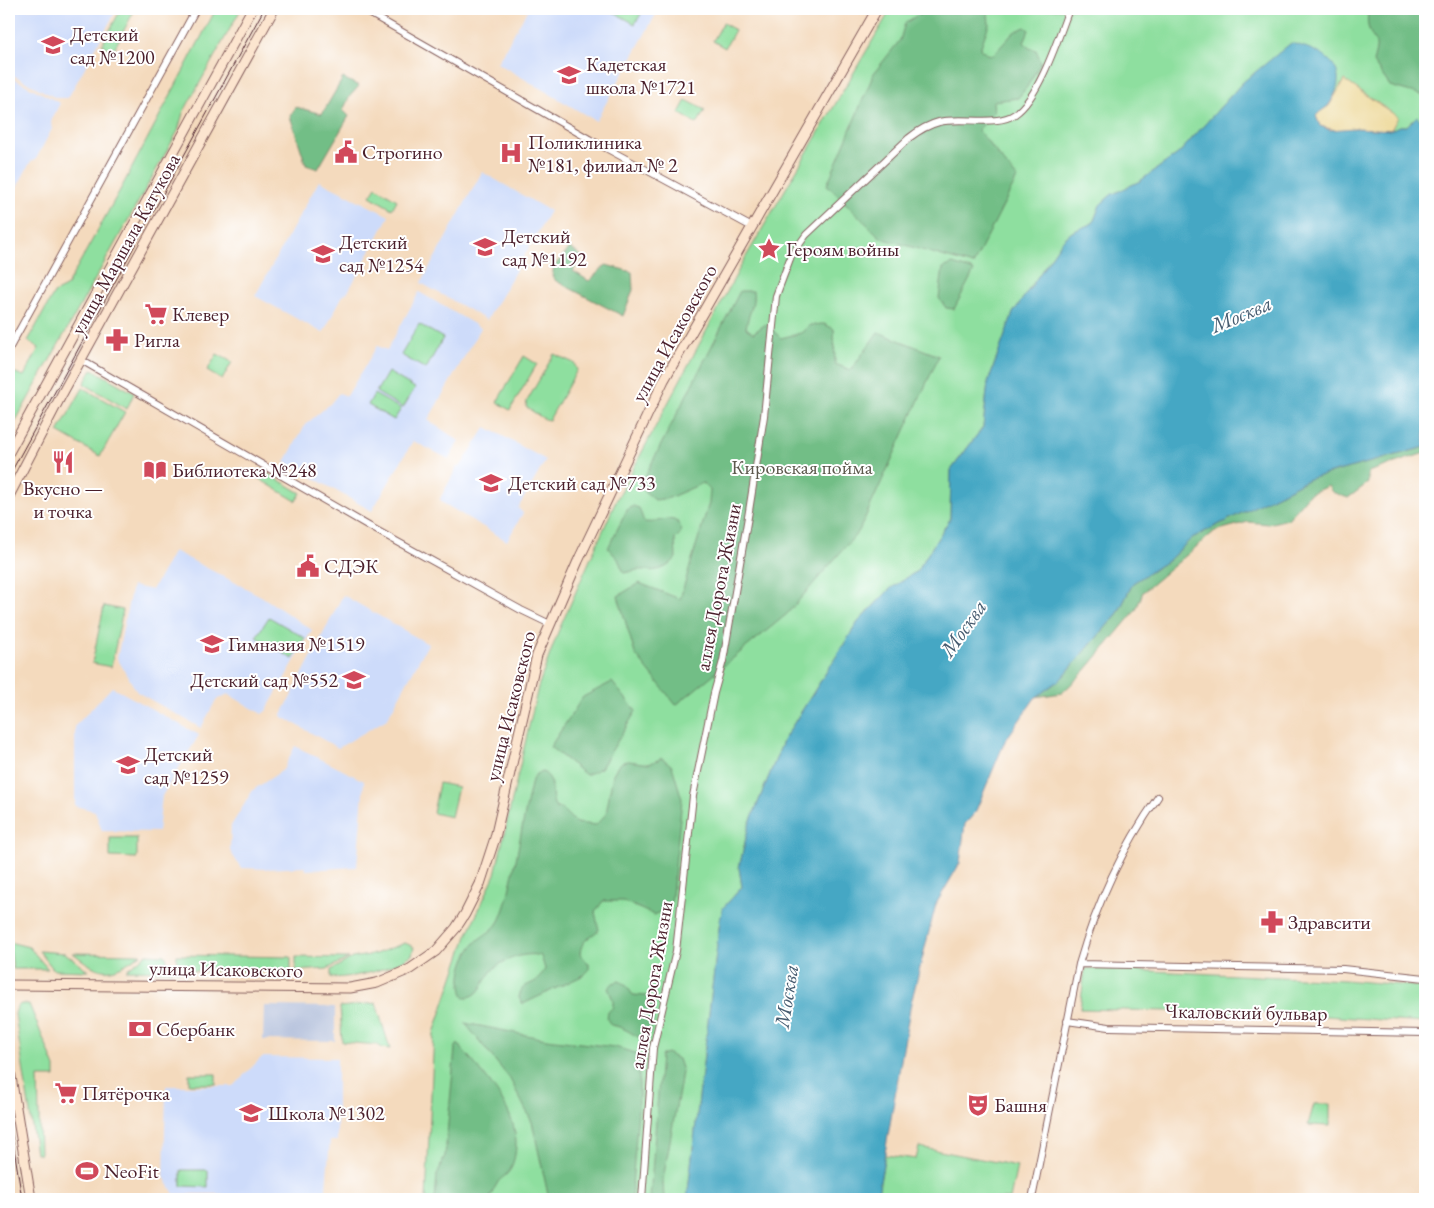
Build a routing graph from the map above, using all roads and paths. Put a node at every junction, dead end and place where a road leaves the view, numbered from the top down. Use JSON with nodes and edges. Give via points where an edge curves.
{"nodes":[{"id":1,"x":196,"y":9,"type":"edge"},
{"id":2,"x":252,"y":9,"type":"edge"},
{"id":3,"x":274,"y":9,"type":"edge"},
{"id":4,"x":362,"y":9,"type":"edge"},
{"id":5,"x":877,"y":9,"type":"edge"},
{"id":6,"x":1069,"y":9,"type":"edge"},
{"id":7,"x":752,"y":227,"type":"junction"},
{"id":8,"x":9,"y":349,"type":"edge"},
{"id":9,"x":81,"y":360,"type":"junction"},
{"id":10,"x":9,"y":452,"type":"edge"},
{"id":11,"x":9,"y":496,"type":"edge"},
{"id":12,"x":550,"y":624,"type":"junction"},
{"id":13,"x":1158,"y":797,"type":"dead end"},
{"id":14,"x":1079,"y":964,"type":"junction"},
{"id":15,"x":1425,"y":978,"type":"edge"},
{"id":16,"x":9,"y":985,"type":"edge"},
{"id":17,"x":1067,"y":1021,"type":"junction"},
{"id":18,"x":1425,"y":1033,"type":"edge"},
{"id":19,"x":9,"y":1064,"type":"edge"},
{"id":20,"x":31,"y":1199,"type":"edge"},
{"id":21,"x":642,"y":1199,"type":"edge"},
{"id":22,"x":1032,"y":1199,"type":"edge"}],
"edges":[{"from":1,"to":8,"type":"street"},
{"from":2,"to":10,"type":"street","name":"улица Маршала Катукова"},
{"from":3,"to":9,"type":"street","name":"улица Маршала Катукова"},
{"from":4,"to":7,"type":"street","via":[[591,140]]},
{"from":5,"to":7,"type":"street","name":"улица Исаковского"},
{"from":6,"to":21,"type":"street","name":"аллея Дорога Жизни","via":[[1049,62],[1030,96],[1015,114],[1003,119],[941,121],[909,138],[806,235],[784,270],[776,296],[764,416],[742,555],[723,661],[693,796],[676,951],[653,1048]]},
{"from":7,"to":12,"type":"street","name":"улица Исаковского","via":[[664,380]]},
{"from":9,"to":11,"type":"street","name":"улица Маршала Катукова"},
{"from":9,"to":12,"type":"street","via":[[367,525]]},
{"from":12,"to":16,"type":"street","name":"улица Исаковского","via":[[535,664],[485,871],[456,928],[426,959],[386,980],[342,988]]},
{"from":13,"to":14,"type":"street","via":[[1115,872],[1088,933]]},
{"from":14,"to":15,"type":"street","via":[[1343,969]]},
{"from":14,"to":17,"type":"street"},
{"from":17,"to":18,"type":"street","name":"Чкаловский бульвар","via":[[1109,1026]]},
{"from":17,"to":22,"type":"street"},
{"from":19,"to":20,"type":"street"}]}
